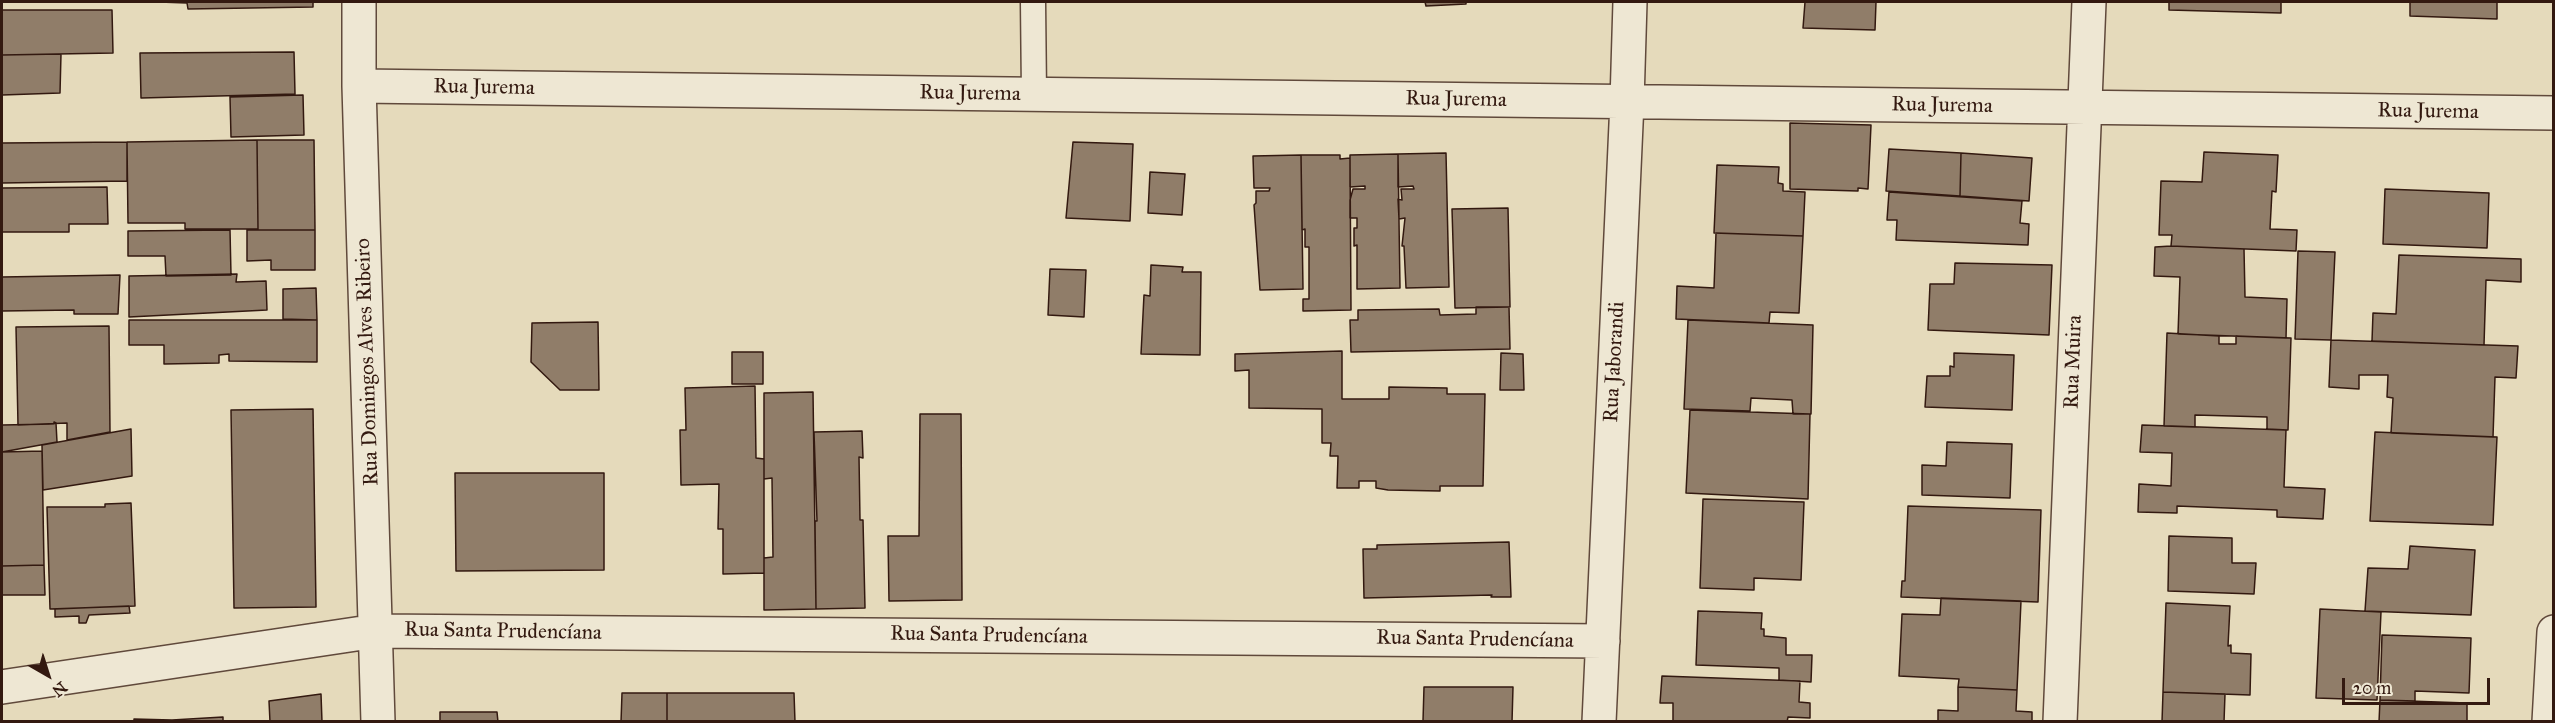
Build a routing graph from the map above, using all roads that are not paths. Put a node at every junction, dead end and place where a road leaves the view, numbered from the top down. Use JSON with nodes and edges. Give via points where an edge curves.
{"nodes":[{"id":1,"x":360,"y":2,"type":"edge"},
{"id":2,"x":1034,"y":2,"type":"edge"},
{"id":3,"x":1630,"y":2,"type":"edge"},
{"id":4,"x":2089,"y":2,"type":"edge"},
{"id":5,"x":359,"y":86,"type":"junction"},
{"id":6,"x":1034,"y":94,"type":"junction"},
{"id":7,"x":1627,"y":102,"type":"junction"},
{"id":8,"x":2084,"y":108,"type":"junction"},
{"id":9,"x":2553,"y":113,"type":"edge"},
{"id":10,"x":376,"y":631,"type":"junction"},
{"id":11,"x":2553,"y":632,"type":"edge"},
{"id":12,"x":1603,"y":641,"type":"junction"},
{"id":13,"x":2,"y":687,"type":"edge"},
{"id":14,"x":378,"y":722,"type":"edge"},
{"id":15,"x":1599,"y":722,"type":"edge"},
{"id":16,"x":2060,"y":722,"type":"edge"},
{"id":17,"x":2549,"y":722,"type":"edge"}],
"edges":[{"from":1,"to":5,"type":"street","name":"Rua Domingos Alves Ribeiro"},
{"from":2,"to":6,"type":"lane"},
{"from":3,"to":7,"type":"street","name":"Rua Jaborandi"},
{"from":4,"to":8,"type":"street","name":"Rua Muira"},
{"from":5,"to":6,"type":"street","name":"Rua Jurema"},
{"from":5,"to":10,"type":"street","name":"Rua Domingos Alves Ribeiro"},
{"from":6,"to":7,"type":"street","name":"Rua Jurema"},
{"from":7,"to":8,"type":"street","name":"Rua Jurema"},
{"from":7,"to":12,"type":"street","name":"Rua Jaborandi"},
{"from":8,"to":9,"type":"street","name":"Rua Jurema"},
{"from":8,"to":16,"type":"street","name":"Rua Muira"},
{"from":10,"to":12,"type":"street","name":"Rua Santa Prudencíana"},
{"from":10,"to":13,"type":"street","name":"Rua Santa Prudencíana"},
{"from":10,"to":14,"type":"street","name":"Rua Domingos Alves Ribeiro"},
{"from":11,"to":17,"type":"street"},
{"from":12,"to":15,"type":"street","name":"Rua Jaborandi"}]}
